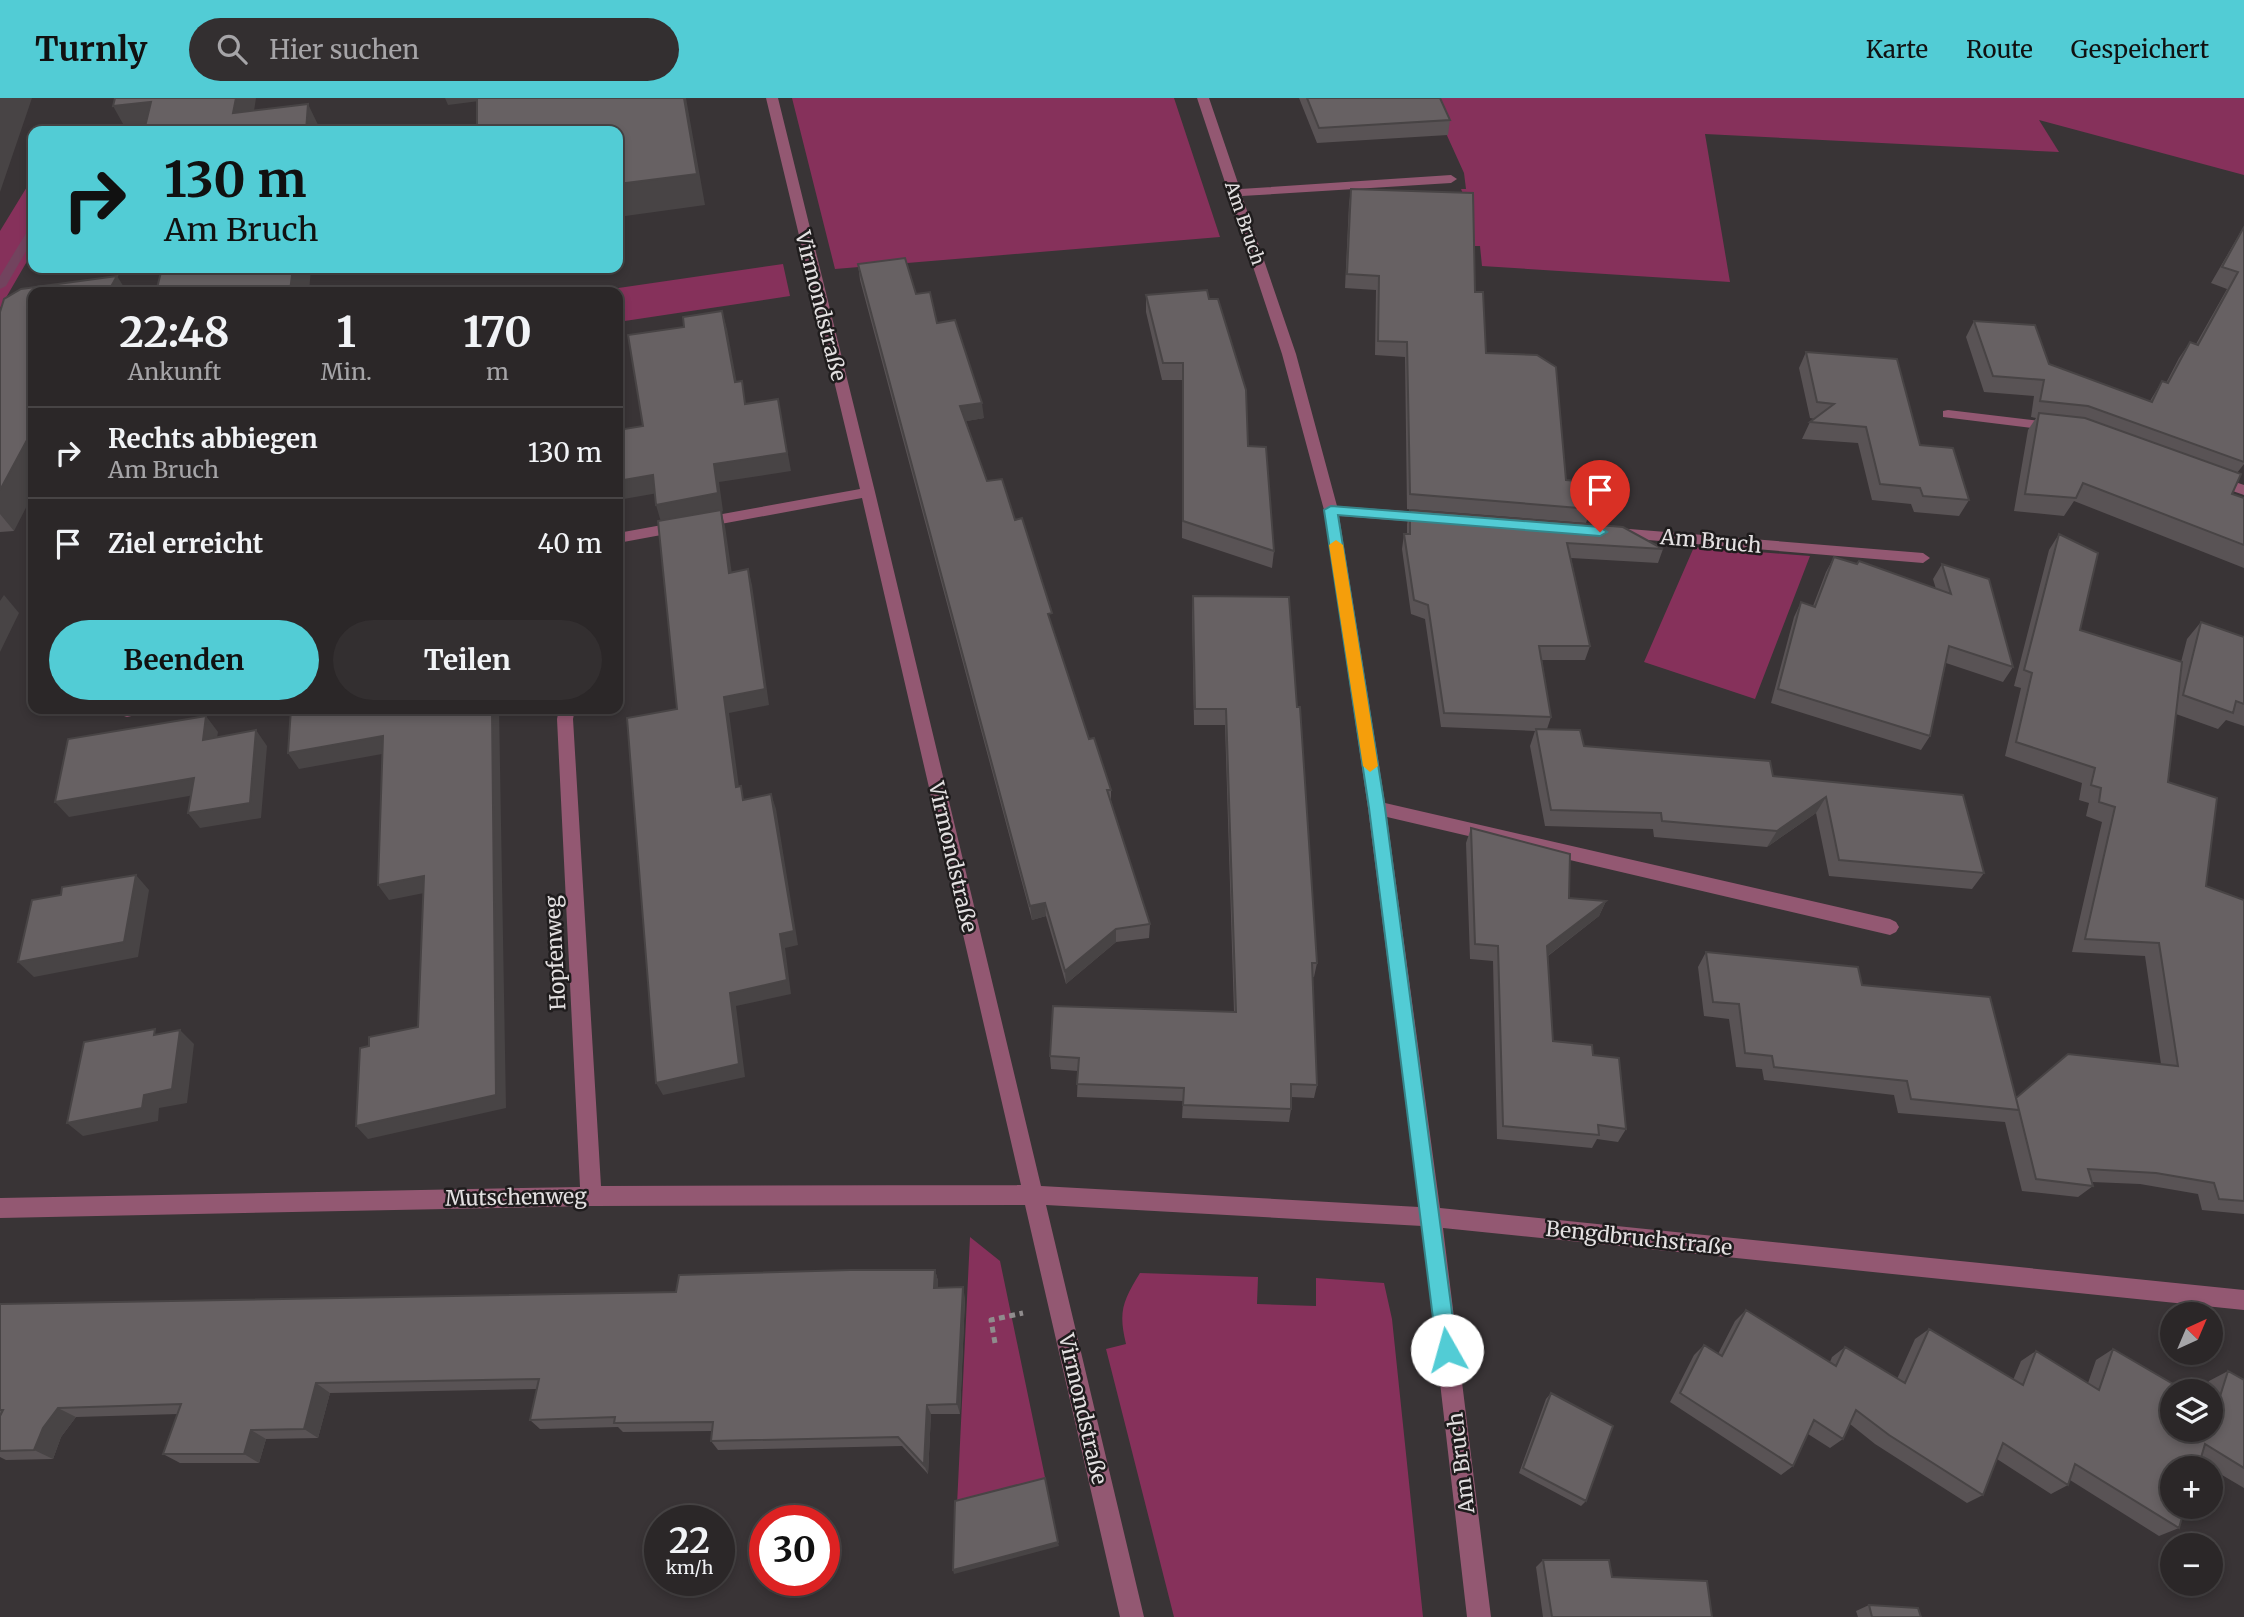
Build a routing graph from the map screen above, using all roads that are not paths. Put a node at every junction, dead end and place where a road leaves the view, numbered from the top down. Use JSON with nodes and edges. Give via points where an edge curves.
{"nodes":[{"id":1,"x":772,"y":98,"type":"edge"},
{"id":2,"x":1203,"y":98,"type":"edge"},
{"id":3,"x":1451,"y":179,"type":"dead end"},
{"id":4,"x":1236,"y":193,"type":"junction"},
{"id":5,"x":1948,"y":414,"type":"dead end"},
{"id":6,"x":2077,"y":429,"type":"edge"},
{"id":7,"x":2205,"y":476,"type":"edge"},
{"id":8,"x":2244,"y":490,"type":"edge"},
{"id":9,"x":868,"y":492,"type":"junction"},
{"id":10,"x":1331,"y":510,"type":"junction"},
{"id":11,"x":1455,"y":520,"type":"edge"},
{"id":12,"x":1606,"y":532,"type":"edge"},
{"id":13,"x":623,"y":537,"type":"edge"},
{"id":14,"x":1923,"y":558,"type":"dead end"},
{"id":15,"x":566,"y":714,"type":"edge"},
{"id":16,"x":1377,"y":808,"type":"junction"},
{"id":17,"x":1890,"y":927,"type":"dead end"},
{"id":18,"x":1032,"y":1195,"type":"junction"},
{"id":19,"x":591,"y":1196,"type":"junction"},
{"id":20,"x":0,"y":1208,"type":"edge"},
{"id":21,"x":1431,"y":1216,"type":"junction"},
{"id":22,"x":2244,"y":1300,"type":"edge"},
{"id":23,"x":1132,"y":1617,"type":"edge"},
{"id":24,"x":1479,"y":1617,"type":"edge"}],
"edges":[{"from":1,"to":9,"type":"street","name":"Virmondstraße"},
{"from":2,"to":4,"type":"street","name":"Am Bruch"},
{"from":3,"to":4,"type":"street"},
{"from":4,"to":10,"type":"street","name":"Am Bruch","via":[[1289,355]]},
{"from":5,"to":6,"type":"street"},
{"from":7,"to":8,"type":"street"},
{"from":9,"to":13,"type":"street"},
{"from":9,"to":18,"type":"street","name":"Virmondstraße"},
{"from":10,"to":11,"type":"street"},
{"from":10,"to":16,"type":"street","name":"Am Bruch"},
{"from":12,"to":14,"type":"street","name":"Am Bruch"},
{"from":15,"to":19,"type":"street","name":"Hopfenweg"},
{"from":16,"to":17,"type":"street"},
{"from":16,"to":21,"type":"street","name":"Am Bruch"},
{"from":18,"to":19,"type":"street","name":"Mutschenweg"},
{"from":18,"to":21,"type":"street","name":"Bengdbruchstraße"},
{"from":18,"to":23,"type":"street","name":"Virmondstraße"},
{"from":19,"to":20,"type":"street","name":"Mutschenweg"},
{"from":21,"to":22,"type":"street","name":"Bengdbruchstraße"},
{"from":21,"to":24,"type":"street","name":"Am Bruch"}]}
